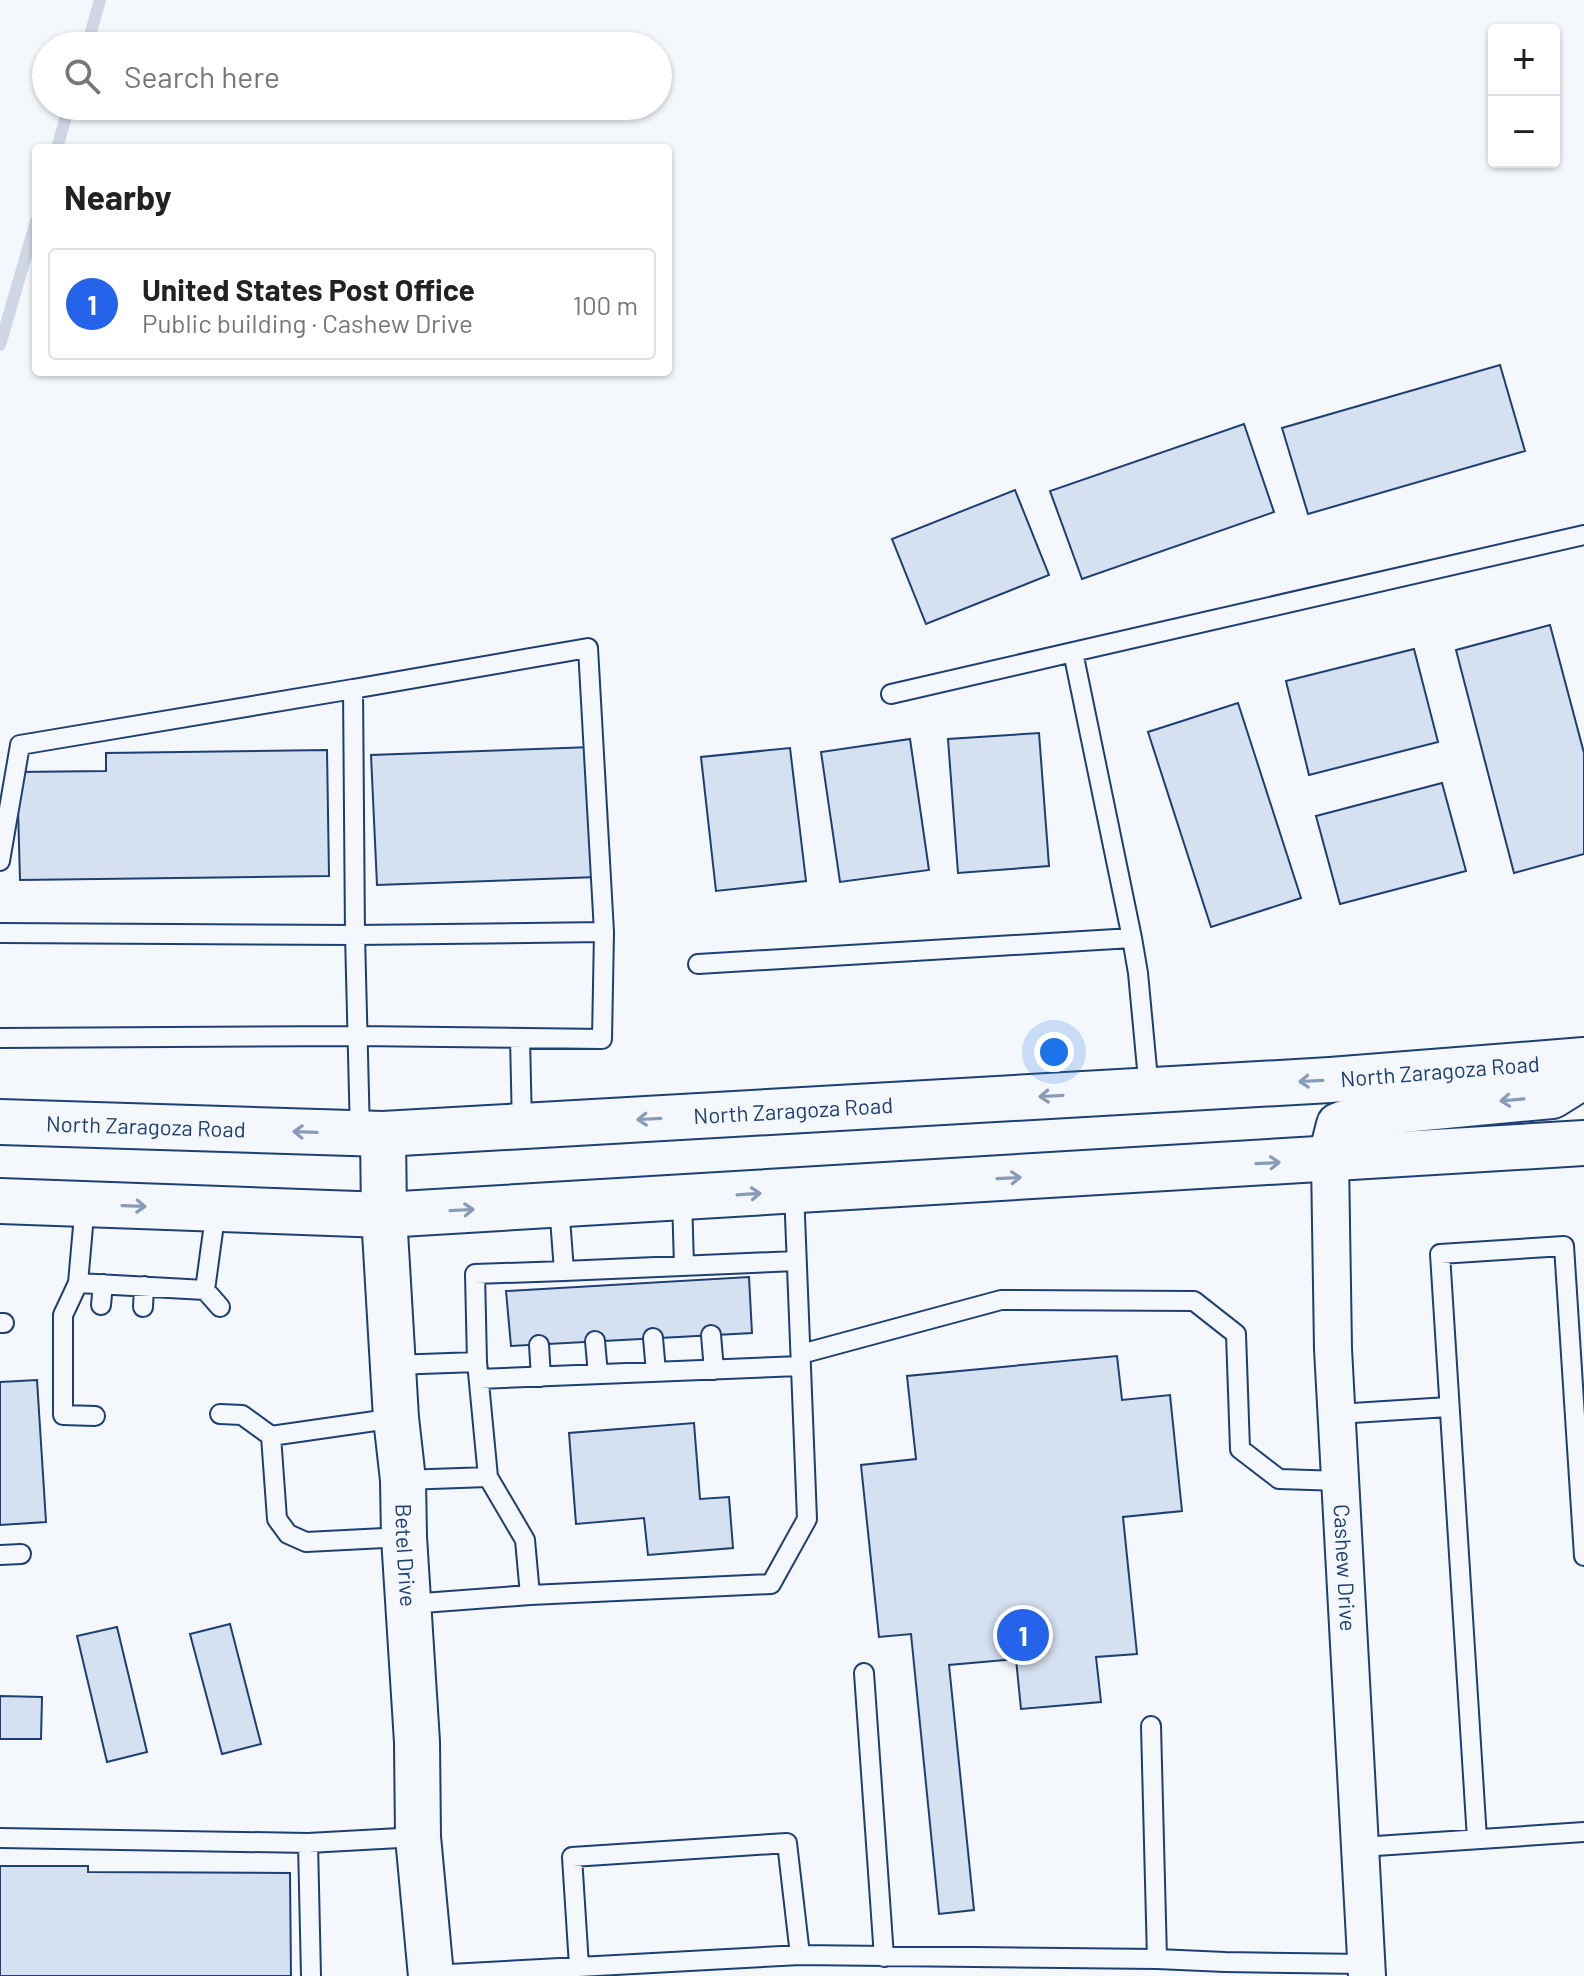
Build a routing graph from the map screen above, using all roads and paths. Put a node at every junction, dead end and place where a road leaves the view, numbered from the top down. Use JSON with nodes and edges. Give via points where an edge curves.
{"nodes":[{"id":1,"x":1584,"y":535,"type":"edge"},
{"id":2,"x":1073,"y":652,"type":"junction"},
{"id":3,"x":353,"y":689,"type":"junction"},
{"id":4,"x":891,"y":694,"type":"dead end"},
{"id":5,"x":0,"y":861,"type":"edge"},
{"id":6,"x":604,"y":932,"type":"junction"},
{"id":7,"x":0,"y":933,"type":"edge"},
{"id":8,"x":355,"y":935,"type":"junction"},
{"id":9,"x":1132,"y":938,"type":"junction"},
{"id":10,"x":698,"y":964,"type":"dead end"},
{"id":11,"x":357,"y":1036,"type":"junction"},
{"id":12,"x":0,"y":1038,"type":"edge"},
{"id":13,"x":520,"y":1038,"type":"junction"},
{"id":14,"x":1584,"y":1060,"type":"edge"},
{"id":15,"x":1584,"y":1076,"type":"edge"},
{"id":16,"x":1149,"y":1090,"type":"junction"},
{"id":17,"x":0,"y":1122,"type":"edge"},
{"id":18,"x":522,"y":1127,"type":"junction"},
{"id":19,"x":371,"y":1134,"type":"junction"},
{"id":20,"x":1584,"y":1143,"type":"edge"},
{"id":21,"x":1330,"y":1160,"type":"junction"},
{"id":22,"x":794,"y":1191,"type":"junction"},
{"id":23,"x":682,"y":1198,"type":"junction"},
{"id":24,"x":0,"y":1201,"type":"edge"},
{"id":25,"x":85,"y":1204,"type":"junction"},
{"id":26,"x":559,"y":1205,"type":"junction"},
{"id":27,"x":216,"y":1209,"type":"junction"},
{"id":28,"x":384,"y":1215,"type":"junction"},
{"id":29,"x":796,"y":1261,"type":"junction"},
{"id":30,"x":684,"y":1266,"type":"junction"},
{"id":31,"x":564,"y":1271,"type":"junction"},
{"id":32,"x":78,"y":1283,"type":"junction"},
{"id":33,"x":103,"y":1284,"type":"junction"},
{"id":34,"x":144,"y":1286,"type":"junction"},
{"id":35,"x":205,"y":1290,"type":"junction"},
{"id":36,"x":101,"y":1305,"type":"dead end"},
{"id":37,"x":143,"y":1307,"type":"dead end"},
{"id":38,"x":220,"y":1307,"type":"dead end"},
{"id":39,"x":711,"y":1335,"type":"dead end"},
{"id":40,"x":653,"y":1338,"type":"dead end"},
{"id":41,"x":595,"y":1341,"type":"dead end"},
{"id":42,"x":539,"y":1345,"type":"dead end"},
{"id":43,"x":801,"y":1360,"type":"junction"},
{"id":44,"x":393,"y":1365,"type":"junction"},
{"id":45,"x":478,"y":1370,"type":"junction"},
{"id":46,"x":714,"y":1370,"type":"junction"},
{"id":47,"x":656,"y":1372,"type":"junction"},
{"id":48,"x":598,"y":1374,"type":"junction"},
{"id":49,"x":541,"y":1377,"type":"junction"},
{"id":50,"x":1448,"y":1407,"type":"junction"},
{"id":51,"x":220,"y":1414,"type":"dead end"},
{"id":52,"x":1337,"y":1414,"type":"junction"},
{"id":53,"x":95,"y":1416,"type":"dead end"},
{"id":54,"x":396,"y":1418,"type":"junction"},
{"id":55,"x":271,"y":1436,"type":"junction"},
{"id":56,"x":488,"y":1477,"type":"junction"},
{"id":57,"x":403,"y":1480,"type":"junction"},
{"id":58,"x":1341,"y":1481,"type":"junction"},
{"id":59,"x":404,"y":1537,"type":"junction"},
{"id":60,"x":21,"y":1554,"type":"dead end"},
{"id":61,"x":0,"y":1555,"type":"edge"},
{"id":62,"x":1584,"y":1556,"type":"edge"},
{"id":63,"x":530,"y":1595,"type":"junction"},
{"id":64,"x":408,"y":1604,"type":"junction"},
{"id":65,"x":864,"y":1673,"type":"dead end"},
{"id":66,"x":1151,"y":1726,"type":"dead end"},
{"id":67,"x":1584,"y":1832,"type":"edge"},
{"id":68,"x":418,"y":1837,"type":"junction"},
{"id":69,"x":0,"y":1838,"type":"edge"},
{"id":70,"x":1477,"y":1839,"type":"junction"},
{"id":71,"x":308,"y":1843,"type":"junction"},
{"id":72,"x":1361,"y":1847,"type":"junction"},
{"id":73,"x":800,"y":1955,"type":"junction"},
{"id":74,"x":884,"y":1957,"type":"junction"},
{"id":75,"x":1157,"y":1959,"type":"junction"},
{"id":76,"x":579,"y":1966,"type":"junction"},
{"id":77,"x":1367,"y":1970,"type":"edge"},
{"id":78,"x":311,"y":1976,"type":"edge"},
{"id":79,"x":431,"y":1976,"type":"edge"}],
"edges":[{"from":1,"to":2,"type":"lane"},
{"from":2,"to":4,"type":"lane"},
{"from":2,"to":9,"type":"lane"},
{"from":3,"to":5,"type":"lane","via":[[20,745]]},
{"from":3,"to":6,"type":"lane","via":[[588,648]]},
{"from":3,"to":8,"type":"lane"},
{"from":6,"to":8,"type":"lane"},
{"from":6,"to":13,"type":"lane","via":[[602,1039]]},
{"from":7,"to":8,"type":"lane"},
{"from":8,"to":11,"type":"lane"},
{"from":9,"to":10,"type":"lane"},
{"from":9,"to":16,"type":"lane"},
{"from":11,"to":12,"type":"lane"},
{"from":11,"to":13,"type":"lane"},
{"from":11,"to":19,"type":"lane"},
{"from":13,"to":18,"type":"lane"},
{"from":14,"to":16,"type":"main road","name":"North Zaragoza Road","one_way":true},
{"from":15,"to":21,"type":"main road","one_way":true,"via":[[1552,1096],[1371,1113],[1339,1125]]},
{"from":16,"to":18,"type":"main road","name":"North Zaragoza Road","one_way":true},
{"from":19,"to":17,"type":"main road","name":"North Zaragoza Road","one_way":true},
{"from":18,"to":19,"type":"main road","name":"North Zaragoza Road"},
{"from":19,"to":28,"type":"main road","name":"Betel Drive"},
{"from":20,"to":21,"type":"main road"},
{"from":22,"to":21,"type":"main road","one_way":true},
{"from":21,"to":52,"type":"street","name":"Cashew Drive"},
{"from":23,"to":22,"type":"main road","one_way":true},
{"from":22,"to":29,"type":"lane"},
{"from":23,"to":26,"type":"main road"},
{"from":23,"to":30,"type":"lane"},
{"from":24,"to":25,"type":"main road"},
{"from":25,"to":27,"type":"main road","one_way":true},
{"from":25,"to":32,"type":"lane"},
{"from":28,"to":26,"type":"main road","one_way":true},
{"from":26,"to":31,"type":"lane"},
{"from":27,"to":28,"type":"main road"},
{"from":27,"to":35,"type":"lane"},
{"from":28,"to":44,"type":"main road","name":"Betel Drive"},
{"from":29,"to":30,"type":"lane","via":[[706,1272]]},
{"from":29,"to":43,"type":"lane"},
{"from":30,"to":31,"type":"lane","via":[[650,1275],[593,1278]]},
{"from":31,"to":45,"type":"lane","via":[[535,1281],[475,1274]]},
{"from":32,"to":33,"type":"lane"},
{"from":32,"to":53,"type":"lane","via":[[63,1315],[63,1415]]},
{"from":33,"to":34,"type":"lane"},
{"from":33,"to":36,"type":"lane"},
{"from":34,"to":35,"type":"lane","via":[[185,1298]]},
{"from":34,"to":37,"type":"lane"},
{"from":35,"to":38,"type":"lane"},
{"from":39,"to":46,"type":"lane"},
{"from":40,"to":47,"type":"lane"},
{"from":41,"to":48,"type":"lane"},
{"from":42,"to":49,"type":"lane"},
{"from":43,"to":46,"type":"lane"},
{"from":43,"to":58,"type":"lane","via":[[1001,1300],[1194,1301],[1236,1334],[1240,1449],[1279,1479]]},
{"from":43,"to":63,"type":"lane","via":[[807,1519],[771,1584]]},
{"from":44,"to":45,"type":"lane"},
{"from":44,"to":54,"type":"main road","name":"Betel Drive"},
{"from":45,"to":49,"type":"lane"},
{"from":45,"to":56,"type":"lane"},
{"from":46,"to":47,"type":"lane"},
{"from":47,"to":48,"type":"lane"},
{"from":48,"to":49,"type":"lane"},
{"from":50,"to":52,"type":"lane"},
{"from":50,"to":62,"type":"lane","via":[[1440,1254],[1564,1246]]},
{"from":50,"to":70,"type":"lane"},
{"from":51,"to":55,"type":"lane","via":[[242,1415]]},
{"from":52,"to":58,"type":"street","name":"Cashew Drive"},
{"from":54,"to":55,"type":"lane"},
{"from":54,"to":57,"type":"main road","name":"Betel Drive"},
{"from":55,"to":59,"type":"lane","via":[[277,1519],[288,1534],[306,1542]]},
{"from":56,"to":57,"type":"lane"},
{"from":56,"to":63,"type":"lane","via":[[525,1540]]},
{"from":57,"to":59,"type":"main road","name":"Betel Drive"},
{"from":58,"to":72,"type":"street","name":"Cashew Drive"},
{"from":59,"to":64,"type":"main road","name":"Betel Drive"},
{"from":60,"to":61,"type":"lane"},
{"from":63,"to":64,"type":"lane"},
{"from":64,"to":68,"type":"main road","name":"Betel Drive"},
{"from":65,"to":74,"type":"lane"},
{"from":66,"to":75,"type":"lane"},
{"from":67,"to":70,"type":"lane"},
{"from":68,"to":71,"type":"lane"},
{"from":68,"to":79,"type":"main road","name":"Betel Drive"},
{"from":69,"to":71,"type":"lane"},
{"from":70,"to":72,"type":"lane"},
{"from":71,"to":78,"type":"lane"},
{"from":72,"to":77,"type":"street","name":"Cashew Drive"},
{"from":73,"to":74,"type":"lane"},
{"from":73,"to":76,"type":"lane"},
{"from":73,"to":76,"type":"lane","via":[[787,1843],[572,1857]]},
{"from":74,"to":75,"type":"lane"},
{"from":75,"to":77,"type":"lane"},
{"from":76,"to":79,"type":"lane"}]}
